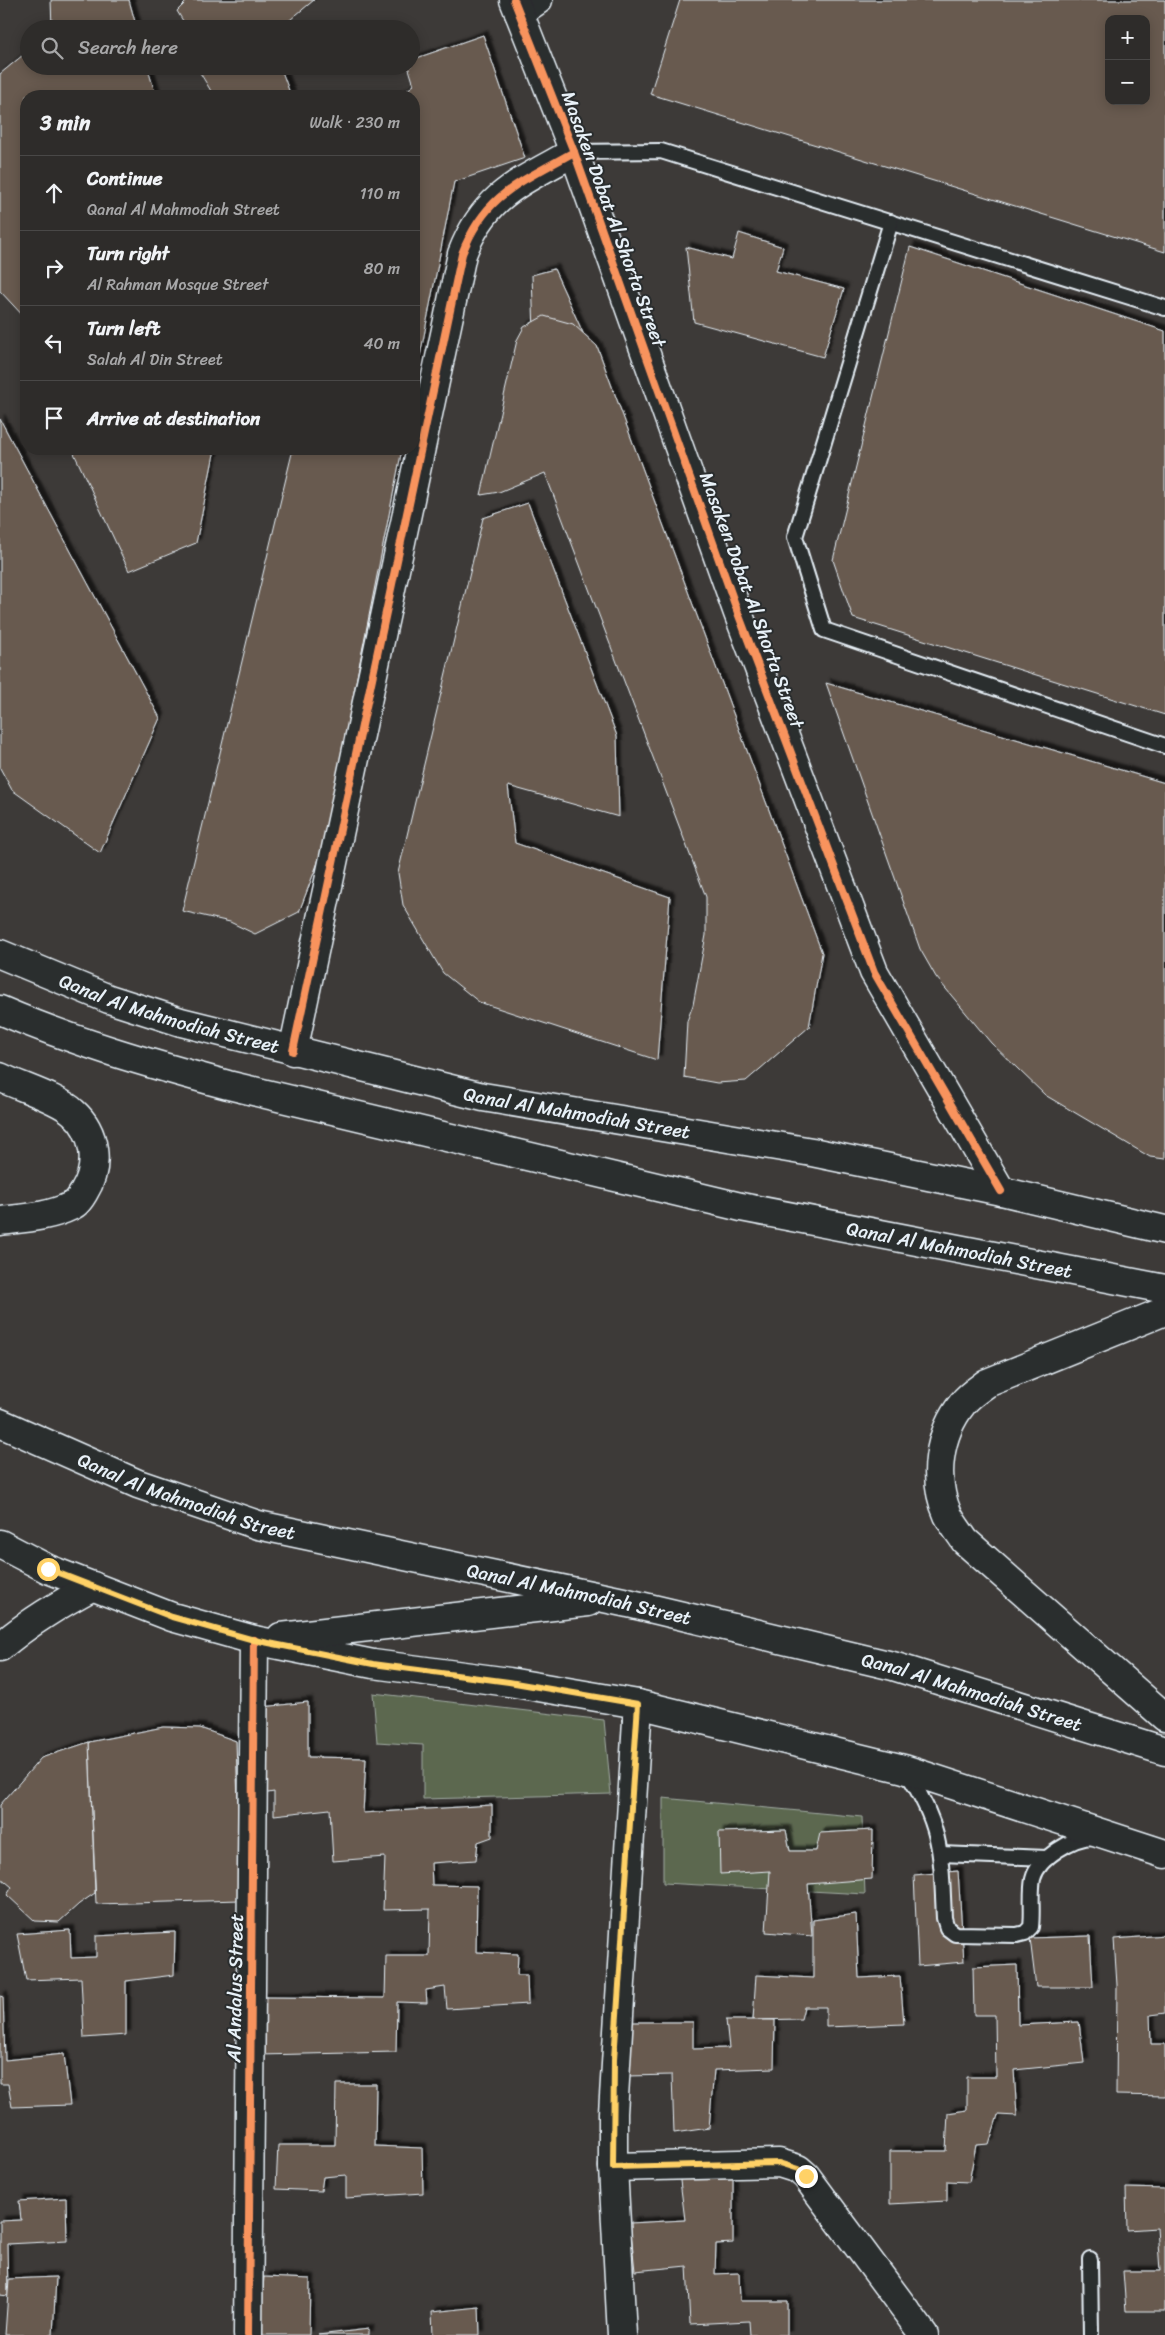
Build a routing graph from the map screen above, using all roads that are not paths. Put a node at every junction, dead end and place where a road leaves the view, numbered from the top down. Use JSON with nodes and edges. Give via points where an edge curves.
{"nodes":[{"id":1,"x":524,"y":4,"type":"edge"},
{"id":2,"x":574,"y":152,"type":"junction"},
{"id":3,"x":891,"y":222,"type":"junction"},
{"id":4,"x":1165,"y":308,"type":"edge"},
{"id":5,"x":420,"y":452,"type":"edge"},
{"id":6,"x":419,"y":455,"type":"edge"},
{"id":7,"x":1165,"y":746,"type":"edge"},
{"id":8,"x":0,"y":954,"type":"edge"},
{"id":9,"x":0,"y":1010,"type":"edge"},
{"id":10,"x":293,"y":1051,"type":"junction"},
{"id":11,"x":0,"y":1077,"type":"edge"},
{"id":12,"x":1001,"y":1191,"type":"junction"},
{"id":13,"x":0,"y":1221,"type":"edge"},
{"id":14,"x":1165,"y":1230,"type":"edge"},
{"id":15,"x":1165,"y":1289,"type":"edge"},
{"id":16,"x":1165,"y":1310,"type":"edge"},
{"id":17,"x":0,"y":1423,"type":"edge"},
{"id":18,"x":0,"y":1544,"type":"edge"},
{"id":19,"x":93,"y":1586,"type":"junction"},
{"id":20,"x":611,"y":1599,"type":"junction"},
{"id":21,"x":254,"y":1640,"type":"junction"},
{"id":22,"x":0,"y":1647,"type":"edge"},
{"id":23,"x":638,"y":1704,"type":"junction"},
{"id":24,"x":1165,"y":1717,"type":"edge"},
{"id":25,"x":1165,"y":1751,"type":"edge"},
{"id":26,"x":904,"y":1768,"type":"junction"},
{"id":27,"x":1113,"y":1837,"type":"junction"},
{"id":28,"x":941,"y":1854,"type":"junction"},
{"id":29,"x":1165,"y":1854,"type":"edge"},
{"id":30,"x":1048,"y":1858,"type":"junction"},
{"id":31,"x":613,"y":2167,"type":"junction"},
{"id":32,"x":1090,"y":2260,"type":"dead end"},
{"id":33,"x":248,"y":2335,"type":"edge"},
{"id":34,"x":622,"y":2335,"type":"edge"},
{"id":35,"x":924,"y":2335,"type":"edge"},
{"id":36,"x":1091,"y":2335,"type":"edge"}],
"edges":[{"from":1,"to":2,"type":"main road","name":"Masaken Dobat Al Shorta Street"},
{"from":2,"to":3,"type":"lane","via":[[661,151]]},
{"from":2,"to":5,"type":"main road","via":[[504,193],[477,222],[462,254]]},
{"from":2,"to":12,"type":"main road","name":"Masaken Dobat Al Shorta Street","via":[[738,612],[874,972]]},
{"from":3,"to":4,"type":"lane"},
{"from":3,"to":7,"type":"lane","via":[[795,538],[824,630]]},
{"from":6,"to":10,"type":"main road"},
{"from":8,"to":10,"type":"main road","name":"Qanal Al Mahmodiah Street","via":[[118,1002]]},
{"from":9,"to":15,"type":"main road","name":"Qanal Al Mahmodiah Street","via":[[76,1040],[237,1088],[741,1207]]},
{"from":10,"to":12,"type":"main road","name":"Qanal Al Mahmodiah Street","via":[[483,1097],[812,1152]]},
{"from":11,"to":13,"type":"main road","via":[[72,1111],[84,1123],[94,1154],[89,1184],[73,1206],[46,1215]]},
{"from":12,"to":14,"type":"main road","name":"Qanal Al Mahmodiah Street"},
{"from":16,"to":24,"type":"main road","via":[[987,1383],[964,1402],[948,1428],[939,1457],[940,1487],[946,1509],[965,1541]]},
{"from":17,"to":20,"type":"main road","name":"Qanal Al Mahmodiah Street","via":[[138,1484],[258,1525]]},
{"from":18,"to":19,"type":"main road","via":[[48,1569]]},
{"from":19,"to":21,"type":"main road","via":[[172,1617]]},
{"from":19,"to":22,"type":"main road","via":[[57,1605]]},
{"from":20,"to":21,"type":"main road"},
{"from":20,"to":25,"type":"main road","name":"Qanal Al Mahmodiah Street","via":[[893,1666]]},
{"from":21,"to":23,"type":"main road","via":[[373,1664]]},
{"from":21,"to":33,"type":"main road","name":"Al Andalus Street"},
{"from":23,"to":26,"type":"main road"},
{"from":23,"to":31,"type":"main road","via":[[614,2059]]},
{"from":26,"to":27,"type":"main road"},
{"from":26,"to":28,"type":"lane","via":[[922,1794],[935,1823]]},
{"from":27,"to":29,"type":"main road"},
{"from":27,"to":30,"type":"lane","via":[[1082,1839],[1067,1844]]},
{"from":28,"to":30,"type":"lane"},
{"from":28,"to":30,"type":"lane","via":[[944,1918],[948,1928],[965,1936],[1017,1935],[1031,1927],[1034,1878]]},
{"from":31,"to":34,"type":"main road"},
{"from":31,"to":35,"type":"main road","via":[[779,2163],[798,2169]]},
{"from":32,"to":36,"type":"lane"}]}
